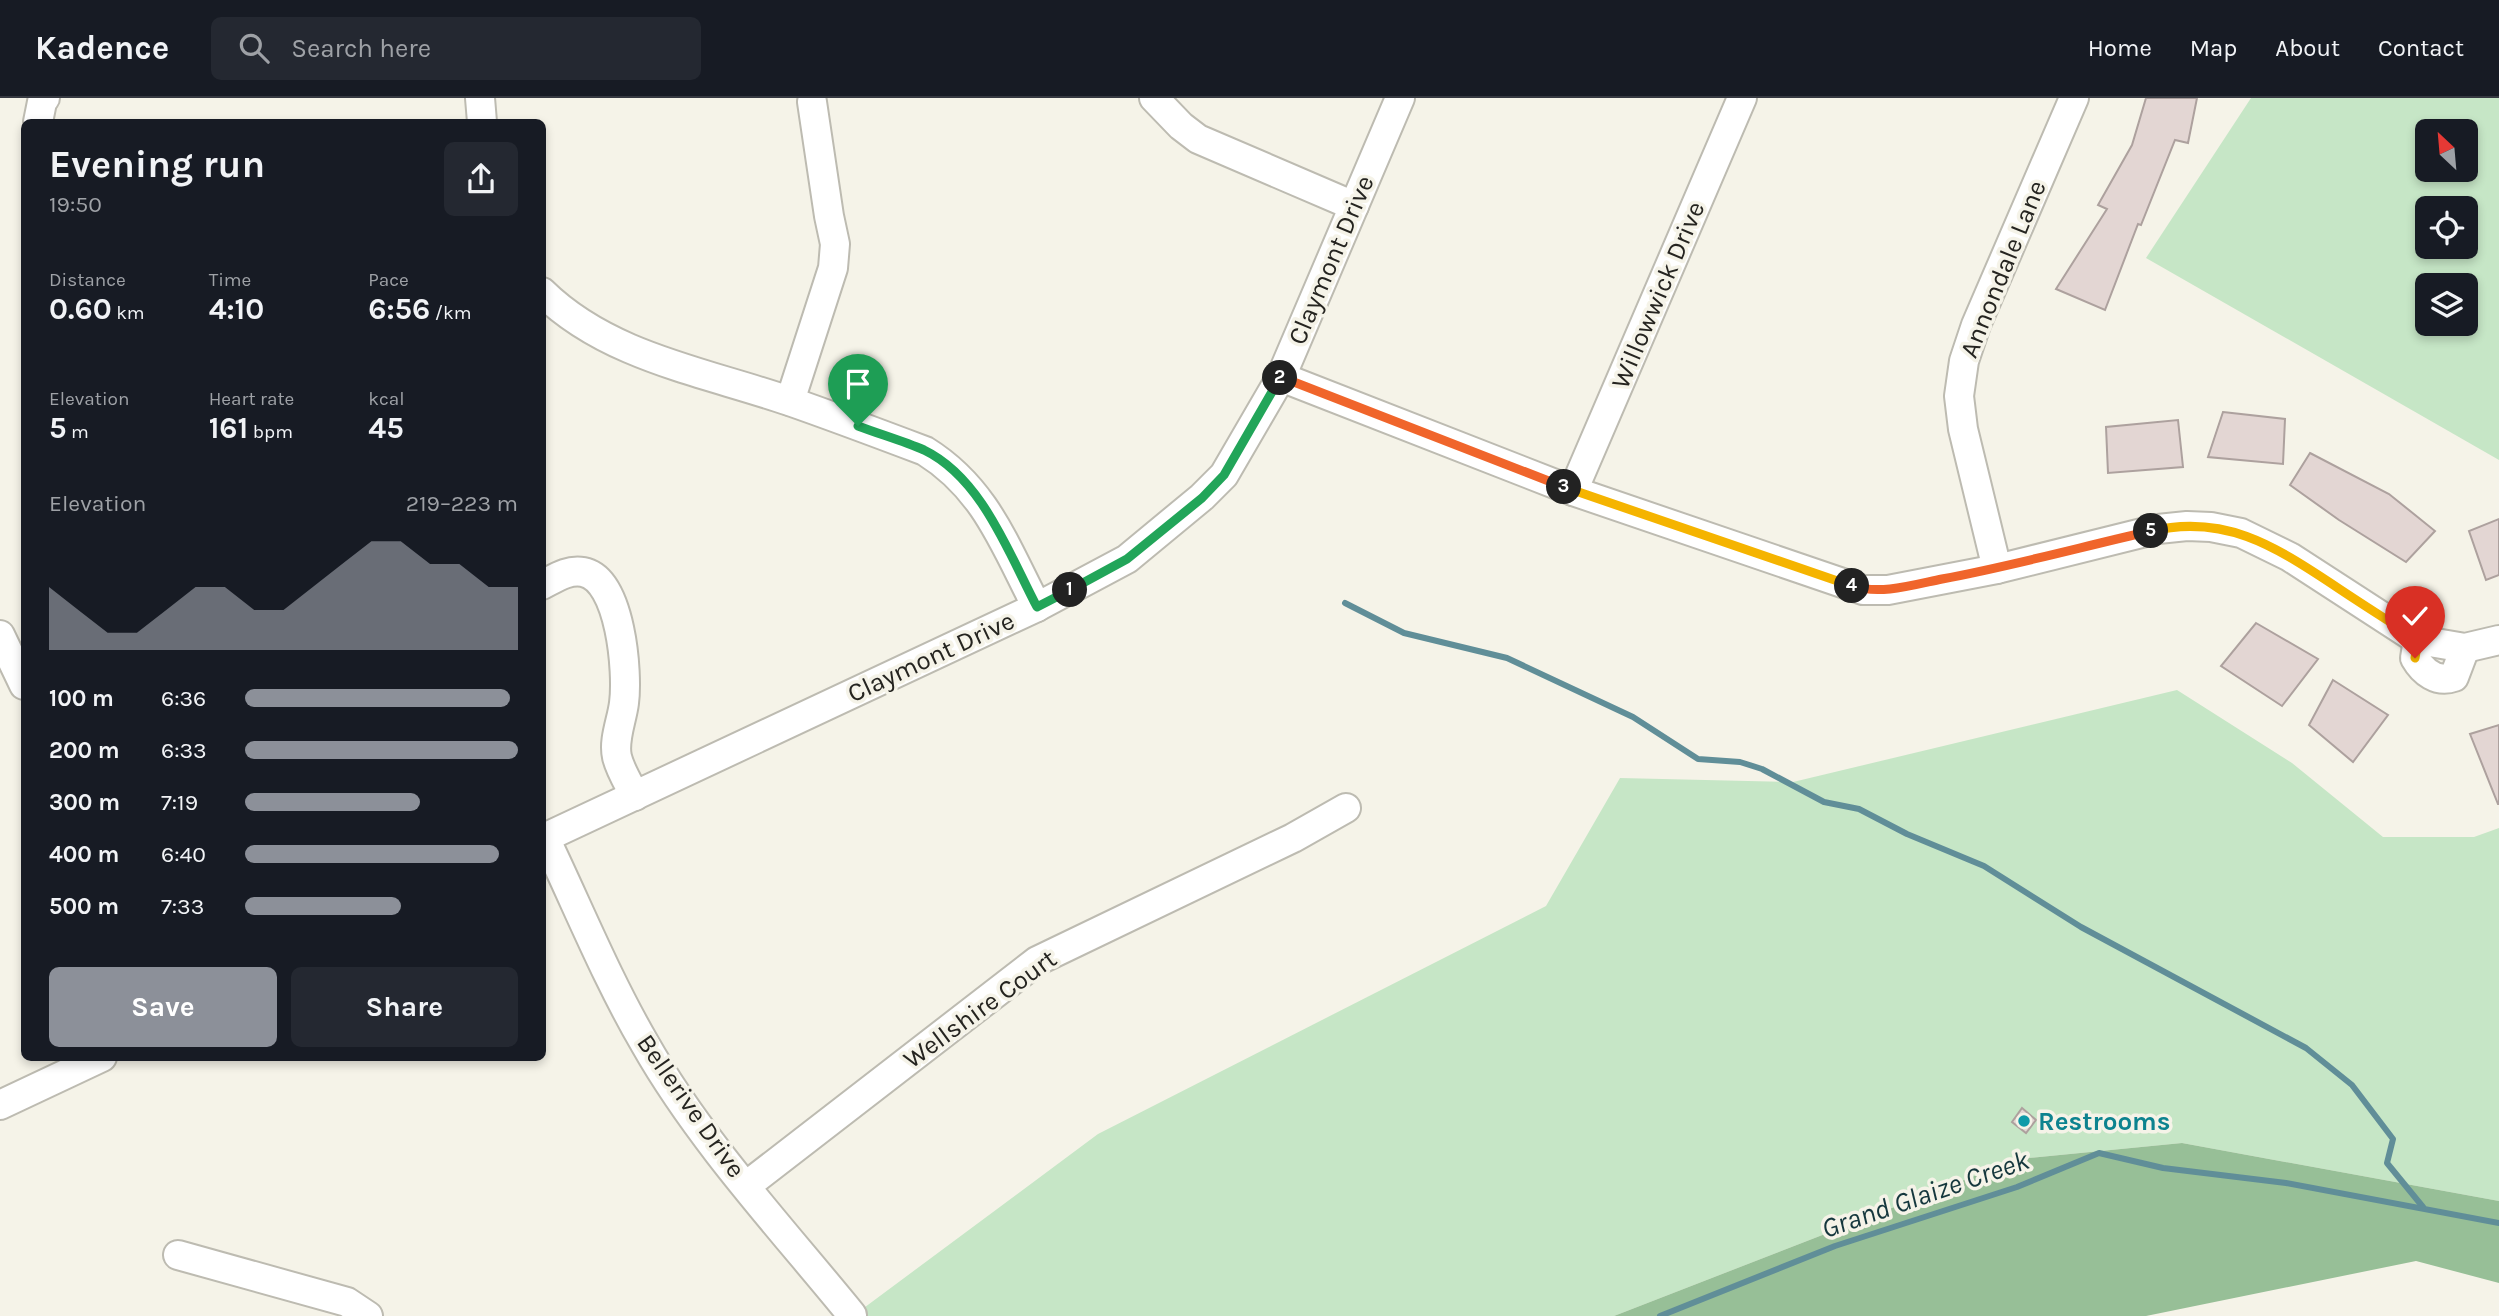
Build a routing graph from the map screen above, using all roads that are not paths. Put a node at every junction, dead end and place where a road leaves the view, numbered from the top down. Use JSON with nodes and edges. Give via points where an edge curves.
{"nodes":[{"id":1,"x":45,"y":98,"type":"edge"},
{"id":2,"x":481,"y":98,"type":"edge"},
{"id":3,"x":1154,"y":98,"type":"edge"},
{"id":4,"x":1400,"y":98,"type":"edge"},
{"id":5,"x":1742,"y":98,"type":"edge"},
{"id":6,"x":2074,"y":98,"type":"edge"},
{"id":7,"x":811,"y":102,"type":"dead end"},
{"id":8,"x":39,"y":119,"type":"edge"},
{"id":9,"x":482,"y":119,"type":"edge"},
{"id":10,"x":1353,"y":206,"type":"junction"},
{"id":11,"x":546,"y":296,"type":"edge"},
{"id":12,"x":1281,"y":377,"type":"junction"},
{"id":13,"x":790,"y":401,"type":"junction"},
{"id":14,"x":1573,"y":491,"type":"junction"},
{"id":15,"x":1997,"y":569,"type":"junction"},
{"id":16,"x":546,"y":583,"type":"edge"},
{"id":17,"x":1037,"y":607,"type":"junction"},
{"id":18,"x":0,"y":635,"type":"edge"},
{"id":19,"x":2499,"y":640,"type":"edge"},
{"id":20,"x":21,"y":679,"type":"edge"},
{"id":21,"x":635,"y":796,"type":"junction"},
{"id":22,"x":1346,"y":808,"type":"dead end"},
{"id":23,"x":546,"y":838,"type":"edge"},
{"id":24,"x":546,"y":843,"type":"edge"},
{"id":25,"x":94,"y":1061,"type":"edge"},
{"id":26,"x":0,"y":1105,"type":"edge"},
{"id":27,"x":746,"y":1186,"type":"junction"},
{"id":28,"x":178,"y":1255,"type":"dead end"},
{"id":29,"x":852,"y":1315,"type":"edge"},
{"id":30,"x":368,"y":1316,"type":"edge"}],
"edges":[{"from":1,"to":8,"type":"street"},
{"from":2,"to":9,"type":"street"},
{"from":3,"to":10,"type":"street","via":[[1198,139]]},
{"from":4,"to":10,"type":"street","name":"Claymont Drive"},
{"from":5,"to":14,"type":"street","name":"Willowwick Drive"},
{"from":6,"to":15,"type":"street","name":"Annondale Lane","via":[[1964,361],[1959,396],[1963,429]]},
{"from":7,"to":13,"type":"street","via":[[835,244],[833,268]]},
{"from":10,"to":12,"type":"street","name":"Claymont Drive"},
{"from":11,"to":13,"type":"street","via":[[583,325],[645,355]]},
{"from":12,"to":14,"type":"street"},
{"from":12,"to":17,"type":"street","name":"Claymont Drive","via":[[1224,475],[1202,498],[1127,559]]},
{"from":13,"to":17,"type":"street","via":[[925,451],[943,463],[984,506]]},
{"from":14,"to":15,"type":"street","via":[[1863,590],[1888,590]]},
{"from":15,"to":19,"type":"street","via":[[2158,529],[2211,527],[2241,533],[2290,556],[2418,640],[2465,648]]},
{"from":16,"to":21,"type":"street","via":[[563,574],[583,572],[596,579],[610,598],[622,641],[625,681],[616,756]]},
{"from":17,"to":21,"type":"street","name":"Claymont Drive"},
{"from":18,"to":20,"type":"street"},
{"from":21,"to":23,"type":"street","name":"Claymont Drive"},
{"from":22,"to":27,"type":"street","name":"Wellshire Court","via":[[1037,961]]},
{"from":24,"to":27,"type":"street","name":"Bellerive Drive","via":[[645,1044]]},
{"from":25,"to":26,"type":"street"},
{"from":27,"to":29,"type":"street","name":"Bellerive Drive"},
{"from":28,"to":30,"type":"street","via":[[347,1302]]}]}
